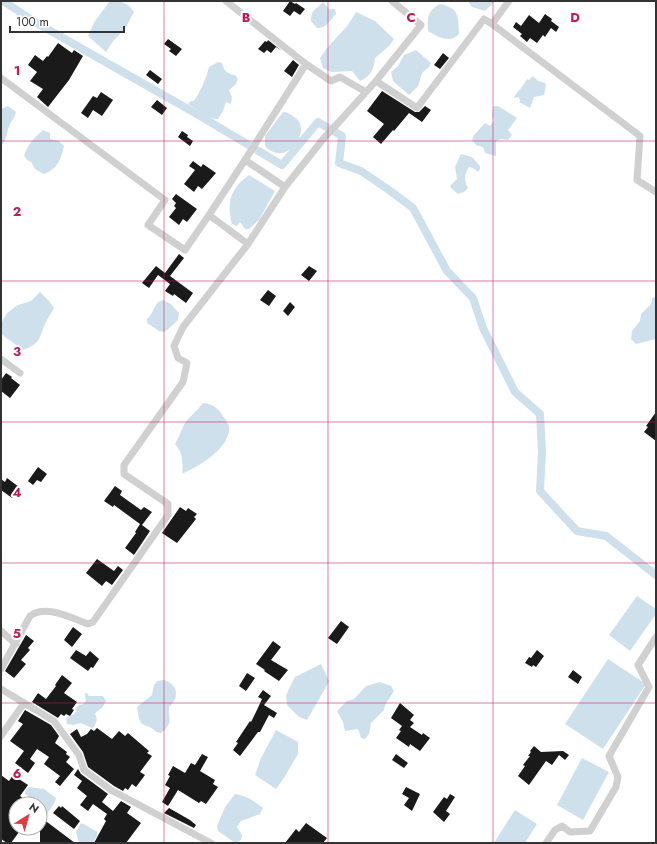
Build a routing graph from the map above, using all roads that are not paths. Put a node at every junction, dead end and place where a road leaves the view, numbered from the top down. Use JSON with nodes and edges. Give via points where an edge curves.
{"nodes":[{"id":1,"x":226,"y":1,"type":"edge"},
{"id":2,"x":392,"y":1,"type":"edge"},
{"id":3,"x":510,"y":1,"type":"edge"},
{"id":4,"x":492,"y":24,"type":"junction"},
{"id":5,"x":306,"y":64,"type":"junction"},
{"id":6,"x":1,"y":78,"type":"edge"},
{"id":7,"x":376,"y":81,"type":"junction"},
{"id":8,"x":366,"y":92,"type":"junction"},
{"id":9,"x":245,"y":160,"type":"junction"},
{"id":10,"x":285,"y":187,"type":"junction"},
{"id":11,"x":656,"y":192,"type":"edge"},
{"id":12,"x":209,"y":215,"type":"junction"},
{"id":13,"x":248,"y":244,"type":"junction"},
{"id":14,"x":1,"y":359,"type":"edge"},
{"id":15,"x":20,"y":373,"type":"dead end"},
{"id":16,"x":1,"y":631,"type":"edge"},
{"id":17,"x":656,"y":637,"type":"edge"},
{"id":18,"x":16,"y":644,"type":"junction"},
{"id":19,"x":1,"y":669,"type":"edge"},
{"id":20,"x":1,"y":689,"type":"edge"},
{"id":21,"x":24,"y":703,"type":"junction"},
{"id":22,"x":1,"y":736,"type":"edge"},
{"id":23,"x":211,"y":843,"type":"edge"},
{"id":24,"x":546,"y":843,"type":"edge"}],
"edges":[{"from":1,"to":5,"type":"street"},
{"from":2,"to":7,"type":"street","via":[[421,25]]},
{"from":3,"to":4,"type":"street"},
{"from":4,"to":7,"type":"street","via":[[484,19],[417,108]]},
{"from":4,"to":11,"type":"street","via":[[640,136],[637,180]]},
{"from":5,"to":8,"type":"street","via":[[331,81],[340,77]]},
{"from":5,"to":9,"type":"street"},
{"from":6,"to":12,"type":"street","via":[[165,200],[148,225],[185,250]]},
{"from":7,"to":8,"type":"street"},
{"from":8,"to":10,"type":"street","via":[[324,138]]},
{"from":9,"to":10,"type":"street"},
{"from":9,"to":12,"type":"street"},
{"from":10,"to":13,"type":"street"},
{"from":12,"to":13,"type":"street"},
{"from":13,"to":18,"type":"street","via":[[184,327],[174,346],[178,358],[187,363],[183,382],[124,465],[124,474],[168,504],[168,516],[93,622],[88,624],[63,615],[35,612],[30,616]]},
{"from":14,"to":15,"type":"street"},
{"from":16,"to":18,"type":"street"},
{"from":17,"to":24,"type":"street","via":[[638,665],[648,687],[609,756],[618,777],[616,787],[590,831],[570,832],[562,826],[555,830]]},
{"from":18,"to":19,"type":"street"},
{"from":20,"to":21,"type":"street"},
{"from":21,"to":22,"type":"street"},
{"from":21,"to":23,"type":"street","via":[[54,721],[79,755],[84,770],[111,790]]}]}
